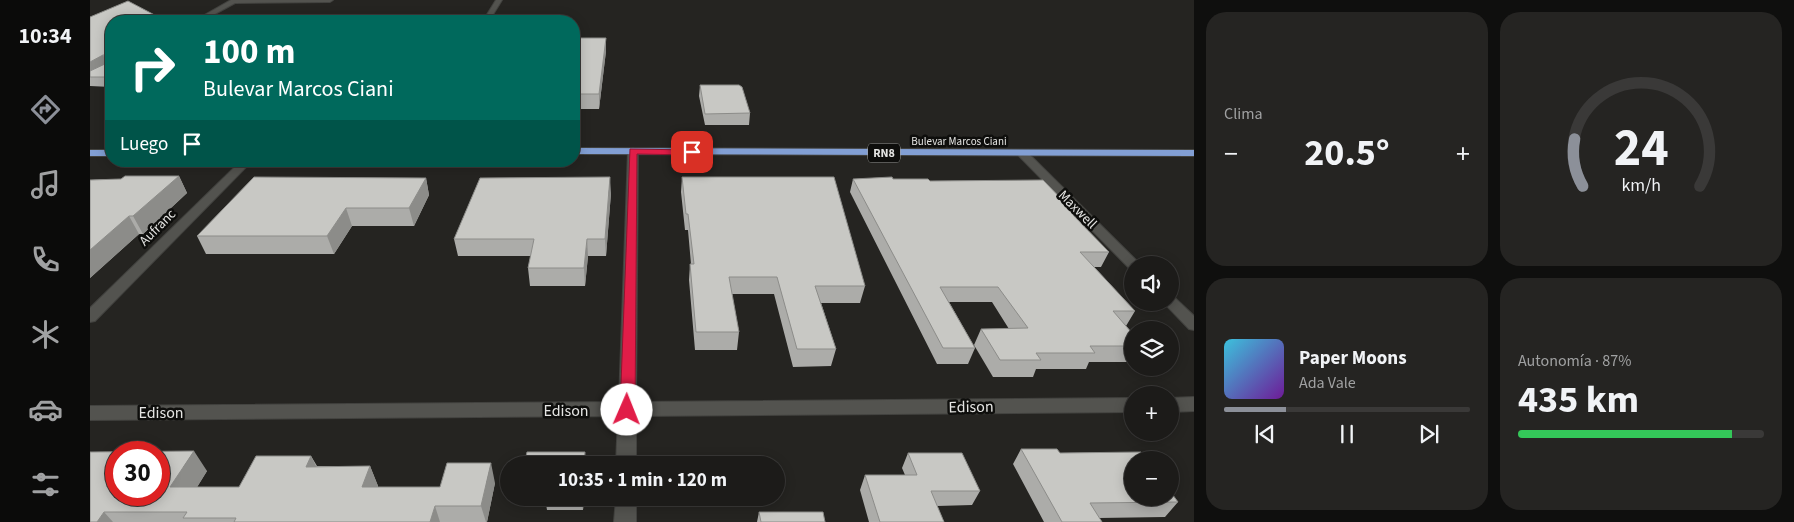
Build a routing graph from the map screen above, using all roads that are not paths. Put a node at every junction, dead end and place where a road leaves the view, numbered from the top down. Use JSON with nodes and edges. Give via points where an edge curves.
{"nodes":[{"id":1,"x":235,"y":0,"type":"edge"},
{"id":2,"x":330,"y":0,"type":"edge"},
{"id":3,"x":499,"y":0,"type":"edge"},
{"id":4,"x":208,"y":15,"type":"edge"},
{"id":5,"x":490,"y":15,"type":"edge"},
{"id":6,"x":580,"y":151,"type":"edge"},
{"id":7,"x":633,"y":151,"type":"junction"},
{"id":8,"x":1194,"y":152,"type":"edge"},
{"id":9,"x":90,"y":153,"type":"edge"},
{"id":10,"x":105,"y":153,"type":"edge"},
{"id":11,"x":1022,"y":153,"type":"junction"},
{"id":12,"x":241,"y":167,"type":"edge"},
{"id":13,"x":1125,"y":256,"type":"edge"},
{"id":14,"x":1179,"y":310,"type":"edge"},
{"id":15,"x":90,"y":317,"type":"edge"},
{"id":16,"x":1194,"y":325,"type":"edge"},
{"id":17,"x":1194,"y":404,"type":"edge"},
{"id":18,"x":1124,"y":405,"type":"edge"},
{"id":19,"x":1179,"y":405,"type":"edge"},
{"id":20,"x":627,"y":410,"type":"junction"},
{"id":21,"x":90,"y":413,"type":"edge"},
{"id":22,"x":626,"y":456,"type":"edge"},
{"id":23,"x":626,"y":506,"type":"edge"},
{"id":24,"x":625,"y":522,"type":"edge"}],
"edges":[{"from":1,"to":2,"type":"street"},
{"from":1,"to":4,"type":"street"},
{"from":3,"to":5,"type":"street"},
{"from":6,"to":7,"type":"highway","name":"Bulevar Marcos Ciani","number":"RN8"},
{"from":7,"to":11,"type":"highway","name":"Bulevar Marcos Ciani","number":"RN8"},
{"from":7,"to":20,"type":"street"},
{"from":8,"to":11,"type":"highway","name":"Bulevar Marcos Ciani","number":"RN8"},
{"from":9,"to":10,"type":"highway"},
{"from":11,"to":13,"type":"street","name":"Maxwell"},
{"from":12,"to":15,"type":"street","name":"Aufranc"},
{"from":14,"to":16,"type":"street"},
{"from":17,"to":19,"type":"street"},
{"from":18,"to":20,"type":"street","name":"Edison"},
{"from":20,"to":21,"type":"street","name":"Edison"},
{"from":20,"to":22,"type":"street"},
{"from":23,"to":24,"type":"street"}]}
